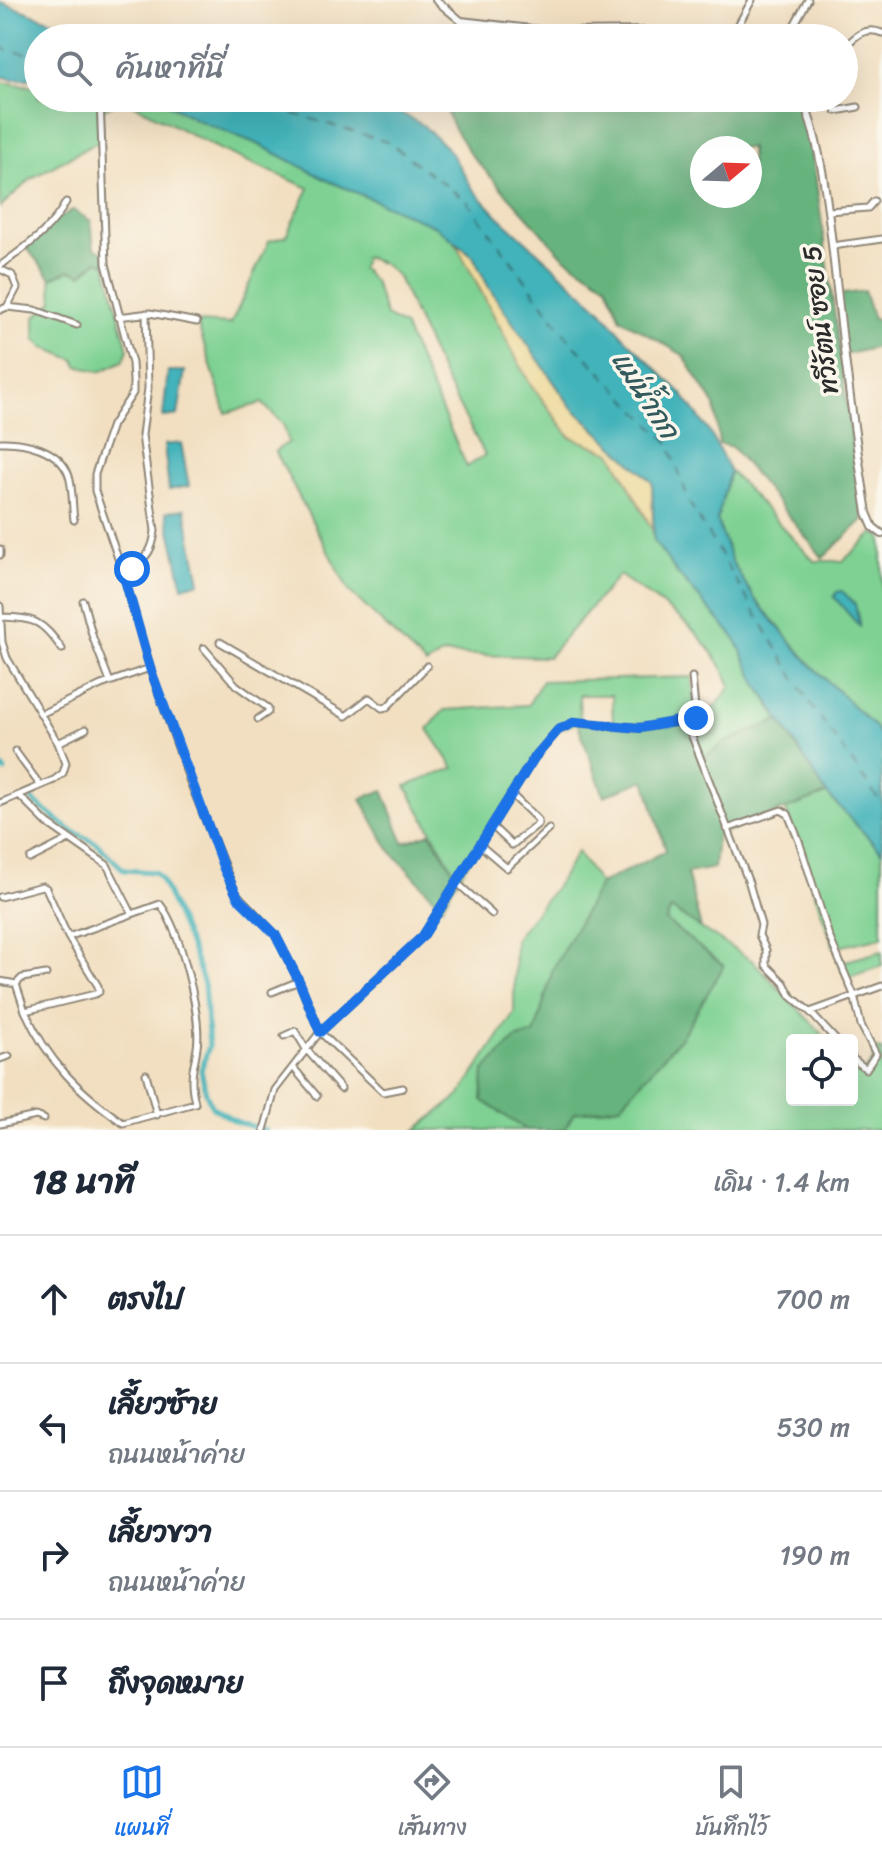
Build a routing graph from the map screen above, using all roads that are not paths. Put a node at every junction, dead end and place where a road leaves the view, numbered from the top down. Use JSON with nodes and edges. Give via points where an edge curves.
{"nodes":[{"id":1,"x":436,"y":0,"type":"edge"},
{"id":2,"x":752,"y":0,"type":"edge"},
{"id":3,"x":808,"y":0,"type":"edge"},
{"id":4,"x":487,"y":24,"type":"edge"},
{"id":5,"x":739,"y":24,"type":"edge"},
{"id":6,"x":795,"y":24,"type":"edge"},
{"id":7,"x":882,"y":33,"type":"edge"},
{"id":8,"x":858,"y":35,"type":"edge"},
{"id":9,"x":101,"y":112,"type":"edge"},
{"id":10,"x":808,"y":112,"type":"edge"},
{"id":11,"x":874,"y":201,"type":"dead end"},
{"id":12,"x":66,"y":202,"type":"dead end"},
{"id":13,"x":827,"y":211,"type":"junction"},
{"id":14,"x":882,"y":239,"type":"edge"},
{"id":15,"x":832,"y":246,"type":"junction"},
{"id":16,"x":0,"y":267,"type":"edge"},
{"id":17,"x":7,"y":307,"type":"junction"},
{"id":18,"x":0,"y":310,"type":"edge"},
{"id":19,"x":146,"y":313,"type":"junction"},
{"id":20,"x":118,"y":317,"type":"junction"},
{"id":21,"x":197,"y":322,"type":"dead end"},
{"id":22,"x":77,"y":325,"type":"dead end"},
{"id":23,"x":0,"y":442,"type":"edge"},
{"id":24,"x":74,"y":520,"type":"dead end"},
{"id":25,"x":882,"y":534,"type":"edge"},
{"id":26,"x":124,"y":576,"type":"junction"},
{"id":27,"x":83,"y":601,"type":"dead end"},
{"id":28,"x":0,"y":606,"type":"edge"},
{"id":29,"x":1,"y":617,"type":"edge"},
{"id":30,"x":220,"y":642,"type":"dead end"},
{"id":31,"x":204,"y":648,"type":"dead end"},
{"id":32,"x":62,"y":649,"type":"dead end"},
{"id":33,"x":427,"y":666,"type":"dead end"},
{"id":34,"x":150,"y":668,"type":"junction"},
{"id":35,"x":692,"y":677,"type":"dead end"},
{"id":36,"x":110,"y":682,"type":"junction"},
{"id":37,"x":41,"y":714,"type":"junction"},
{"id":38,"x":258,"y":719,"type":"dead end"},
{"id":39,"x":686,"y":721,"type":"junction"},
{"id":40,"x":86,"y":729,"type":"dead end"},
{"id":41,"x":58,"y":743,"type":"junction"},
{"id":42,"x":15,"y":751,"type":"dead end"},
{"id":43,"x":40,"y":785,"type":"junction"},
{"id":44,"x":19,"y":795,"type":"junction"},
{"id":45,"x":512,"y":795,"type":"junction"},
{"id":46,"x":0,"y":803,"type":"edge"},
{"id":47,"x":492,"y":826,"type":"junction"},
{"id":48,"x":549,"y":829,"type":"dead end"},
{"id":49,"x":727,"y":829,"type":"junction"},
{"id":50,"x":70,"y":838,"type":"junction"},
{"id":51,"x":480,"y":845,"type":"junction"},
{"id":52,"x":30,"y":859,"type":"dead end"},
{"id":53,"x":456,"y":882,"type":"junction"},
{"id":54,"x":0,"y":897,"type":"edge"},
{"id":55,"x":131,"y":912,"type":"junction"},
{"id":56,"x":492,"y":914,"type":"dead end"},
{"id":57,"x":68,"y":937,"type":"junction"},
{"id":58,"x":46,"y":974,"type":"dead end"},
{"id":59,"x":0,"y":981,"type":"edge"},
{"id":60,"x":299,"y":981,"type":"junction"},
{"id":61,"x":16,"y":984,"type":"junction"},
{"id":62,"x":882,"y":986,"type":"edge"},
{"id":63,"x":272,"y":992,"type":"dead end"},
{"id":64,"x":854,"y":995,"type":"junction"},
{"id":65,"x":25,"y":1011,"type":"junction"},
{"id":66,"x":810,"y":1012,"type":"junction"},
{"id":67,"x":320,"y":1032,"type":"junction"},
{"id":68,"x":830,"y":1034,"type":"edge"},
{"id":69,"x":284,"y":1036,"type":"dead end"},
{"id":70,"x":306,"y":1049,"type":"junction"},
{"id":71,"x":9,"y":1056,"type":"dead end"},
{"id":72,"x":0,"y":1059,"type":"edge"},
{"id":73,"x":858,"y":1063,"type":"edge"},
{"id":74,"x":293,"y":1067,"type":"junction"},
{"id":75,"x":146,"y":1074,"type":"dead end"},
{"id":76,"x":403,"y":1088,"type":"dead end"},
{"id":77,"x":341,"y":1089,"type":"dead end"},
{"id":78,"x":317,"y":1096,"type":"dead end"},
{"id":79,"x":157,"y":1115,"type":"junction"},
{"id":80,"x":44,"y":1119,"type":"dead end"},
{"id":81,"x":0,"y":1124,"type":"edge"},
{"id":82,"x":264,"y":1130,"type":"edge"}],
"edges":[{"from":1,"to":4,"type":"street","via":[[461,21]]},
{"from":2,"to":5,"type":"street"},
{"from":3,"to":6,"type":"street"},
{"from":7,"to":8,"type":"street","via":[[868,30]]},
{"from":9,"to":20,"type":"street","via":[[106,264]]},
{"from":10,"to":13,"type":"street","name":"ทวีรัตน์ ซอย 5"},
{"from":11,"to":13,"type":"street","via":[[868,208]]},
{"from":12,"to":16,"type":"street","via":[[57,219]]},
{"from":13,"to":15,"type":"street","name":"ทวีรัตน์ ซอย 5"},
{"from":14,"to":15,"type":"street"},
{"from":15,"to":25,"type":"street","name":"ทวีรัตน์ ซอย 5","via":[[867,513]]},
{"from":16,"to":17,"type":"street","via":[[12,275],[17,288]]},
{"from":17,"to":18,"type":"street"},
{"from":17,"to":22,"type":"street","via":[[35,310]]},
{"from":19,"to":20,"type":"street"},
{"from":19,"to":21,"type":"street"},
{"from":19,"to":26,"type":"street","via":[[148,388],[142,435],[155,531],[144,560]]},
{"from":20,"to":26,"type":"street","via":[[132,363],[133,393],[112,425],[93,483]]},
{"from":23,"to":24,"type":"street","via":[[37,447],[60,461],[68,475]]},
{"from":26,"to":34,"type":"street"},
{"from":27,"to":36,"type":"street"},
{"from":28,"to":29,"type":"street"},
{"from":29,"to":32,"type":"street","via":[[37,621]]},
{"from":29,"to":37,"type":"street","via":[[7,658]]},
{"from":30,"to":33,"type":"street","via":[[346,716],[369,698],[387,707]]},
{"from":31,"to":38,"type":"street","via":[[236,685],[268,708]]},
{"from":34,"to":36,"type":"street"},
{"from":34,"to":60,"type":"street","via":[[235,892],[275,934]]},
{"from":35,"to":39,"type":"street","via":[[696,718]]},
{"from":36,"to":37,"type":"street"},
{"from":37,"to":41,"type":"street"},
{"from":39,"to":45,"type":"street","via":[[640,728],[575,722],[558,730]]},
{"from":39,"to":49,"type":"street"},
{"from":40,"to":41,"type":"street"},
{"from":41,"to":43,"type":"street","via":[[63,773]]},
{"from":42,"to":43,"type":"street"},
{"from":43,"to":44,"type":"street"},
{"from":44,"to":46,"type":"street"},
{"from":44,"to":50,"type":"street"},
{"from":45,"to":47,"type":"street"},
{"from":45,"to":47,"type":"street","via":[[538,824],[512,845]]},
{"from":47,"to":51,"type":"street"},
{"from":48,"to":51,"type":"street","via":[[507,868]]},
{"from":49,"to":64,"type":"street","via":[[786,811]]},
{"from":49,"to":66,"type":"street","via":[[749,883],[766,965]]},
{"from":50,"to":52,"type":"street"},
{"from":50,"to":55,"type":"street","via":[[107,865]]},
{"from":51,"to":53,"type":"street"},
{"from":53,"to":56,"type":"street"},
{"from":53,"to":67,"type":"street","via":[[423,936]]},
{"from":54,"to":57,"type":"street","via":[[46,888]]},
{"from":55,"to":57,"type":"street"},
{"from":55,"to":79,"type":"street","via":[[163,906],[197,1008],[190,1082],[195,1103]]},
{"from":57,"to":65,"type":"street","via":[[99,992]]},
{"from":58,"to":61,"type":"street"},
{"from":59,"to":61,"type":"street"},
{"from":60,"to":63,"type":"street"},
{"from":60,"to":67,"type":"street"},
{"from":61,"to":65,"type":"street"},
{"from":62,"to":64,"type":"street"},
{"from":64,"to":66,"type":"street"},
{"from":64,"to":73,"type":"street","via":[[876,1057],[866,1069]]},
{"from":65,"to":79,"type":"street","via":[[38,1041],[66,1077],[120,1121]]},
{"from":66,"to":68,"type":"street"},
{"from":67,"to":70,"type":"street"},
{"from":67,"to":76,"type":"street","via":[[383,1092]]},
{"from":69,"to":70,"type":"street","via":[[295,1031]]},
{"from":70,"to":74,"type":"street"},
{"from":70,"to":77,"type":"street"},
{"from":71,"to":72,"type":"street"},
{"from":74,"to":78,"type":"street"},
{"from":74,"to":82,"type":"street","via":[[275,1090]]},
{"from":75,"to":79,"type":"street"},
{"from":80,"to":81,"type":"street"}]}
